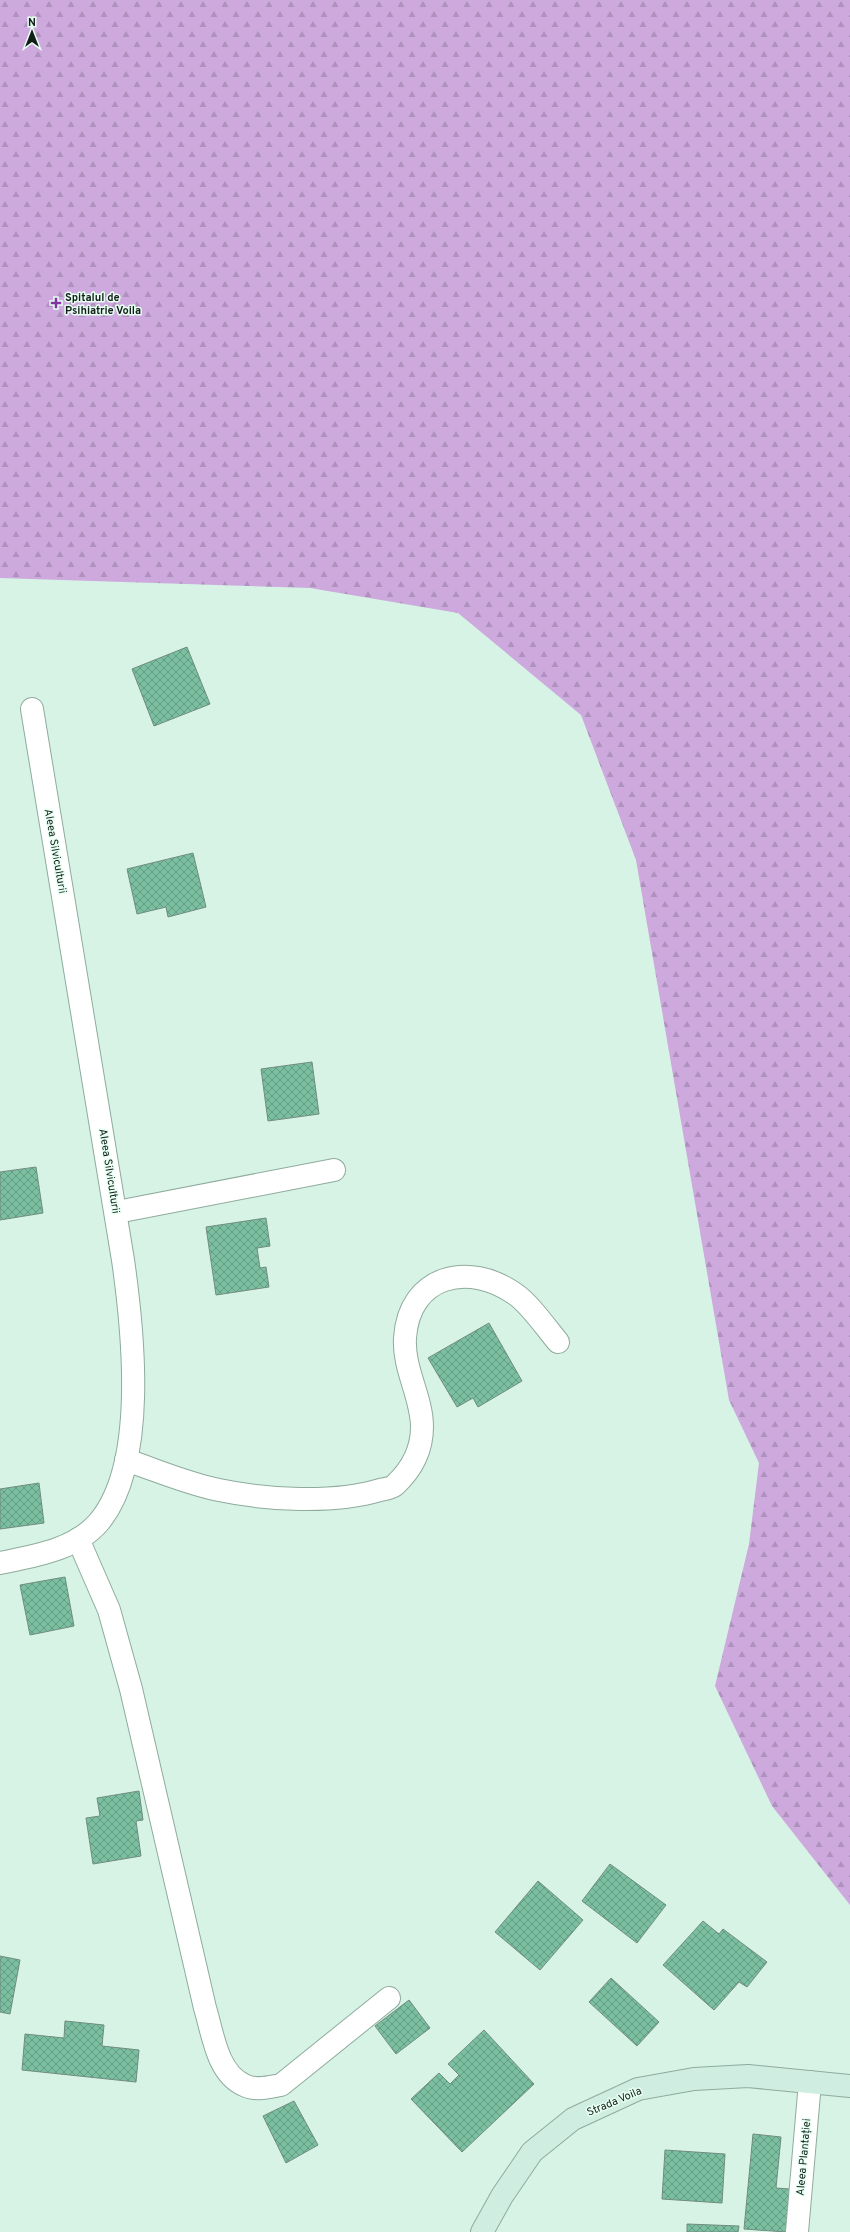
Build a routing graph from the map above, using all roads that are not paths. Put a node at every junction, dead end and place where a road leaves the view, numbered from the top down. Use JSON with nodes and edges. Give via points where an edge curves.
{"nodes":[{"id":1,"x":32,"y":709,"type":"dead end"},
{"id":2,"x":334,"y":1170,"type":"dead end"},
{"id":3,"x":117,"y":1212,"type":"junction"},
{"id":4,"x":558,"y":1342,"type":"dead end"},
{"id":5,"x":126,"y":1460,"type":"junction"},
{"id":6,"x":78,"y":1539,"type":"junction"},
{"id":7,"x":0,"y":1563,"type":"edge"},
{"id":8,"x":390,"y":1998,"type":"dead end"},
{"id":9,"x":810,"y":2082,"type":"junction"},
{"id":10,"x":850,"y":2086,"type":"edge"},
{"id":11,"x":482,"y":2232,"type":"edge"},
{"id":12,"x":797,"y":2232,"type":"edge"}],
"edges":[{"from":1,"to":3,"type":"street","name":"Aleea Silviculturii"},
{"from":2,"to":3,"type":"street"},
{"from":3,"to":5,"type":"street","name":"Aleea Silviculturii","via":[[130,1308],[133,1366],[132,1418]]},
{"from":4,"to":5,"type":"street","via":[[516,1294],[490,1281],[463,1276],[446,1277],[425,1290],[411,1312],[405,1338],[407,1361],[422,1428],[415,1461],[394,1486],[358,1497],[284,1498],[218,1490]]},
{"from":5,"to":6,"type":"street","name":"Aleea Silviculturii","via":[[115,1494],[98,1522]]},
{"from":6,"to":7,"type":"street","name":"Aleea Silviculturii","via":[[40,1555]]},
{"from":6,"to":8,"type":"street","via":[[109,1610],[131,1689],[206,2008],[220,2058],[229,2073],[245,2086],[263,2088],[281,2085]]},
{"from":9,"to":10,"type":"main road","name":"Strada Voila"},
{"from":9,"to":11,"type":"main road","name":"Strada Voila","via":[[748,2076],[694,2079],[638,2089],[573,2119],[532,2152],[502,2196]]},
{"from":9,"to":12,"type":"street","name":"Aleea Plantației"}]}
